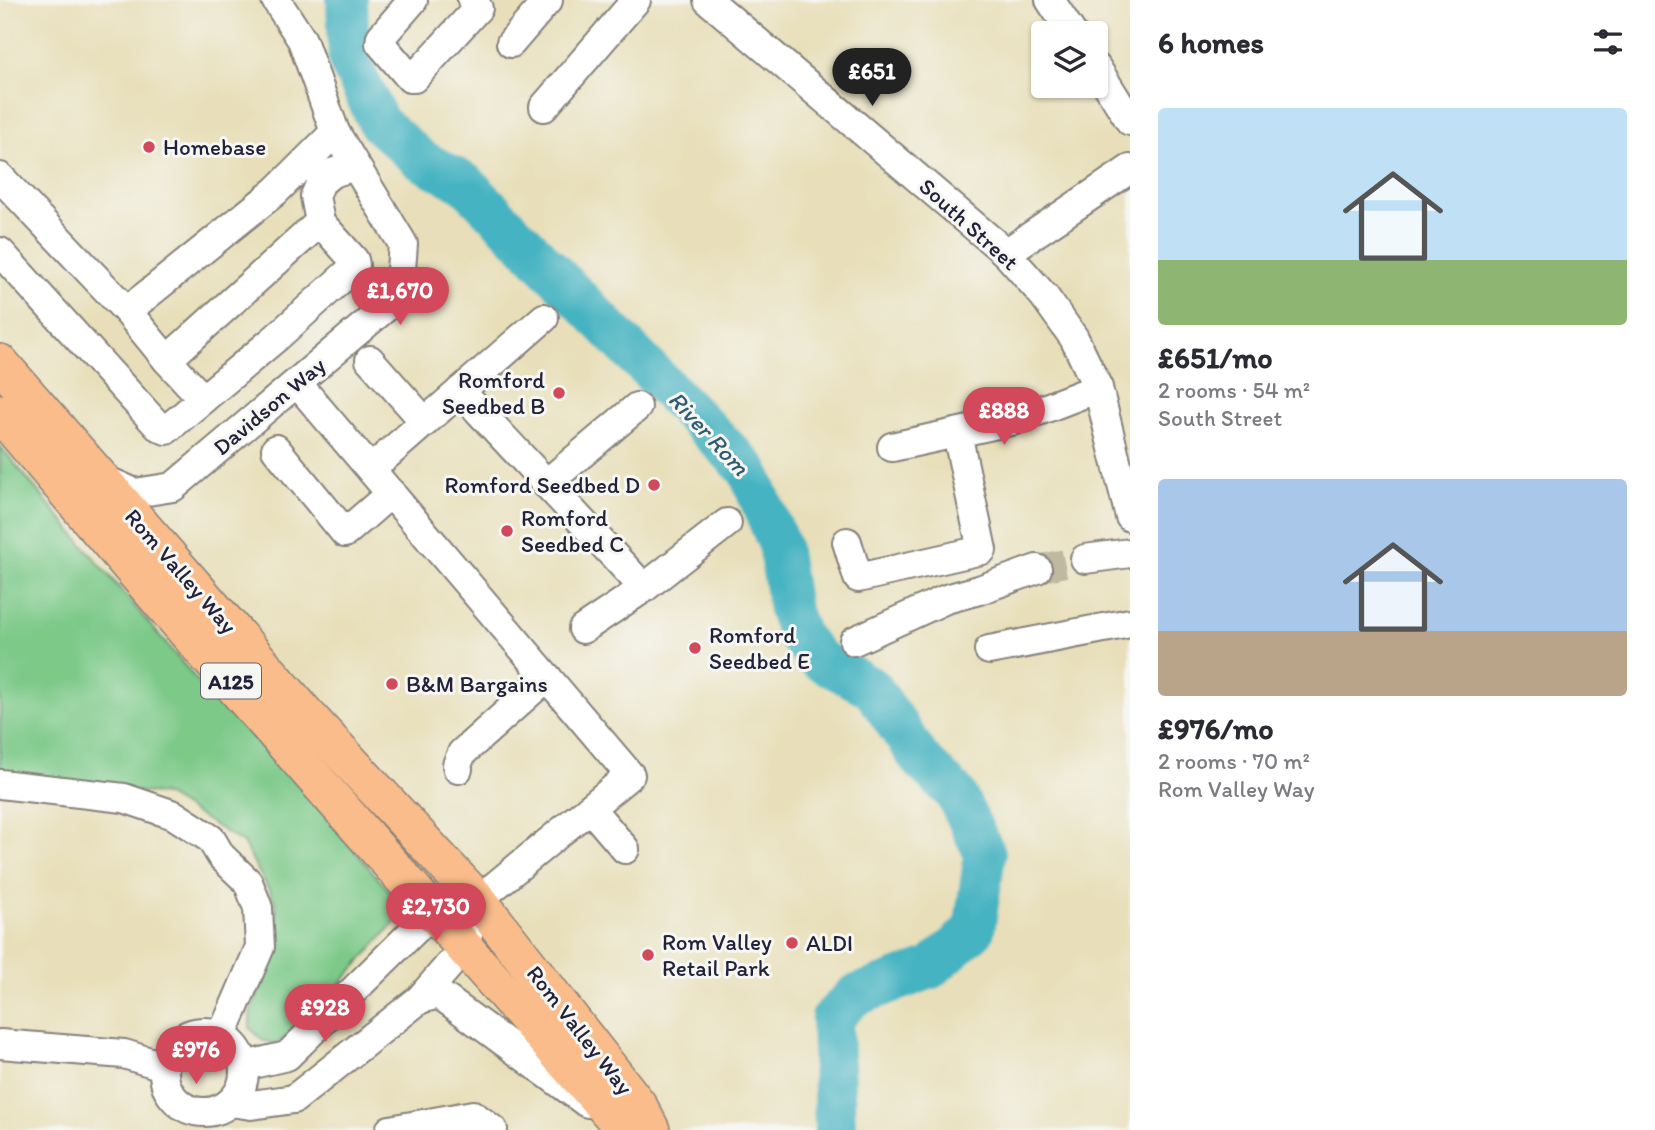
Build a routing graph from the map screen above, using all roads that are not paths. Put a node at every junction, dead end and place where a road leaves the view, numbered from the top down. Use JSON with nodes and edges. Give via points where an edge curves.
{"nodes":[{"id":1,"x":276,"y":0,"type":"edge"},
{"id":2,"x":413,"y":0,"type":"edge"},
{"id":3,"x":472,"y":0,"type":"edge"},
{"id":4,"x":548,"y":0,"type":"edge"},
{"id":5,"x":636,"y":0,"type":"edge"},
{"id":6,"x":708,"y":0,"type":"edge"},
{"id":7,"x":1050,"y":0,"type":"edge"},
{"id":8,"x":1064,"y":21,"type":"edge"},
{"id":9,"x":511,"y":43,"type":"dead end"},
{"id":10,"x":1108,"y":86,"type":"edge"},
{"id":11,"x":544,"y":107,"type":"dead end"},
{"id":12,"x":1130,"y":121,"type":"edge"},
{"id":13,"x":335,"y":132,"type":"junction"},
{"id":14,"x":355,"y":166,"type":"junction"},
{"id":15,"x":1130,"y":169,"type":"edge"},
{"id":16,"x":0,"y":177,"type":"edge"},
{"id":17,"x":320,"y":222,"type":"junction"},
{"id":18,"x":0,"y":252,"type":"edge"},
{"id":19,"x":1006,"y":253,"type":"junction"},
{"id":20,"x":127,"y":312,"type":"junction"},
{"id":21,"x":544,"y":318,"type":"dead end"},
{"id":22,"x":370,"y":359,"type":"dead end"},
{"id":23,"x":167,"y":360,"type":"junction"},
{"id":24,"x":0,"y":363,"type":"edge"},
{"id":25,"x":297,"y":383,"type":"junction"},
{"id":26,"x":1098,"y":388,"type":"junction"},
{"id":27,"x":460,"y":391,"type":"junction"},
{"id":28,"x":203,"y":399,"type":"junction"},
{"id":29,"x":637,"y":407,"type":"dead end"},
{"id":30,"x":0,"y":413,"type":"edge"},
{"id":31,"x":425,"y":422,"type":"junction"},
{"id":32,"x":957,"y":433,"type":"junction"},
{"id":33,"x":892,"y":447,"type":"dead end"},
{"id":34,"x":276,"y":449,"type":"dead end"},
{"id":35,"x":371,"y":469,"type":"junction"},
{"id":36,"x":97,"y":476,"type":"junction"},
{"id":37,"x":546,"y":484,"type":"junction"},
{"id":38,"x":391,"y":493,"type":"junction"},
{"id":39,"x":1130,"y":511,"type":"edge"},
{"id":40,"x":727,"y":523,"type":"dead end"},
{"id":41,"x":847,"y":542,"type":"dead end"},
{"id":42,"x":1130,"y":553,"type":"edge"},
{"id":43,"x":1085,"y":559,"type":"tunnel mouth"},
{"id":44,"x":1037,"y":569,"type":"tunnel mouth"},
{"id":45,"x":644,"y":588,"type":"junction"},
{"id":46,"x":1130,"y":623,"type":"edge"},
{"id":47,"x":583,"y":629,"type":"dead end"},
{"id":48,"x":854,"y":641,"type":"dead end"},
{"id":49,"x":989,"y":650,"type":"dead end"},
{"id":50,"x":547,"y":677,"type":"junction"},
{"id":51,"x":458,"y":769,"type":"dead end"},
{"id":52,"x":0,"y":784,"type":"edge"},
{"id":53,"x":590,"y":808,"type":"junction"},
{"id":54,"x":625,"y":849,"type":"dead end"},
{"id":55,"x":478,"y":900,"type":"junction"},
{"id":56,"x":432,"y":913,"type":"junction"},
{"id":57,"x":464,"y":948,"type":"junction"},
{"id":58,"x":420,"y":999,"type":"junction"},
{"id":59,"x":222,"y":1035,"type":"junction"},
{"id":60,"x":0,"y":1044,"type":"edge"},
{"id":61,"x":163,"y":1066,"type":"junction"},
{"id":62,"x":244,"y":1066,"type":"junction"},
{"id":63,"x":231,"y":1102,"type":"junction"},
{"id":64,"x":194,"y":1121,"type":"edge"},
{"id":65,"x":437,"y":1126,"type":"edge"},
{"id":66,"x":390,"y":1130,"type":"edge"},
{"id":67,"x":493,"y":1130,"type":"edge"},
{"id":68,"x":624,"y":1130,"type":"edge"},
{"id":69,"x":651,"y":1130,"type":"edge"}],
"edges":[{"from":1,"to":13,"type":"street","name":"Davidson Way","via":[[302,40]]},
{"from":2,"to":3,"type":"street","via":[[380,43],[410,78],[478,8]]},
{"from":4,"to":9,"type":"street"},
{"from":5,"to":11,"type":"street"},
{"from":6,"to":19,"type":"street","name":"South Street"},
{"from":7,"to":8,"type":"street"},
{"from":10,"to":12,"type":"street"},
{"from":13,"to":14,"type":"street","name":"Davidson Way"},
{"from":13,"to":20,"type":"street","via":[[276,191]]},
{"from":14,"to":17,"type":"street","via":[[321,182],[315,196]]},
{"from":14,"to":25,"type":"street","name":"Davidson Way","via":[[403,244],[399,296]]},
{"from":15,"to":19,"type":"street"},
{"from":16,"to":20,"type":"street"},
{"from":17,"to":23,"type":"street"},
{"from":17,"to":28,"type":"street","via":[[355,265]]},
{"from":18,"to":28,"type":"street","via":[[158,426],[170,428]]},
{"from":19,"to":26,"type":"street","name":"South Street","via":[[1074,338]]},
{"from":20,"to":23,"type":"street"},
{"from":21,"to":27,"type":"street"},
{"from":22,"to":31,"type":"street"},
{"from":23,"to":28,"type":"street"},
{"from":24,"to":36,"type":"main road","name":"Rom Valley Way","number":"A125"},
{"from":25,"to":35,"type":"street"},
{"from":25,"to":36,"type":"street","name":"Davidson Way","via":[[173,487],[135,493]]},
{"from":26,"to":32,"type":"street","via":[[1015,419]]},
{"from":26,"to":39,"type":"street","name":"South Street"},
{"from":27,"to":31,"type":"street"},
{"from":27,"to":37,"type":"street"},
{"from":29,"to":37,"type":"street"},
{"from":30,"to":56,"type":"main road","name":"Rom Valley Way","number":"A125"},
{"from":31,"to":35,"type":"street"},
{"from":32,"to":33,"type":"street"},
{"from":32,"to":41,"type":"street","via":[[982,551],[858,578]]},
{"from":34,"to":38,"type":"street","via":[[345,533]]},
{"from":35,"to":38,"type":"street"},
{"from":36,"to":55,"type":"main road","name":"Rom Valley Way","number":"A125","via":[[302,710]]},
{"from":37,"to":45,"type":"street"},
{"from":38,"to":50,"type":"street"},
{"from":40,"to":45,"type":"street"},
{"from":42,"to":43,"type":"street"},
{"from":44,"to":48,"type":"street","via":[[946,599]]},
{"from":45,"to":47,"type":"street"},
{"from":46,"to":49,"type":"street"},
{"from":50,"to":51,"type":"street","via":[[497,731],[462,753]]},
{"from":50,"to":53,"type":"street","via":[[630,775]]},
{"from":52,"to":59,"type":"street","via":[[124,798],[174,815],[211,839],[221,856],[248,882],[258,908],[260,947]]},
{"from":53,"to":54,"type":"street"},
{"from":53,"to":55,"type":"street"},
{"from":55,"to":56,"type":"street"},
{"from":55,"to":57,"type":"street"},
{"from":55,"to":69,"type":"main road","name":"Rom Valley Way","number":"A125","via":[[638,1105]]},
{"from":56,"to":57,"type":"main road","name":"Rom Valley Way","number":"A125"},
{"from":56,"to":62,"type":"street","via":[[287,1056]]},
{"from":57,"to":58,"type":"street"},
{"from":57,"to":68,"type":"main road","name":"Rom Valley Way","number":"A125"},
{"from":58,"to":63,"type":"street","via":[[294,1099],[251,1105]]},
{"from":58,"to":68,"type":"street","via":[[439,994]]},
{"from":59,"to":61,"type":"street","via":[[197,1032],[185,1036],[174,1044]]},
{"from":59,"to":62,"type":"street","via":[[237,1048]]},
{"from":60,"to":61,"type":"street","via":[[124,1054]]},
{"from":61,"to":64,"type":"street","via":[[171,1096]]},
{"from":62,"to":63,"type":"street","via":[[242,1086]]},
{"from":63,"to":64,"type":"street"},
{"from":65,"to":66,"type":"street"},
{"from":65,"to":67,"type":"street","via":[[472,1115]]}]}
